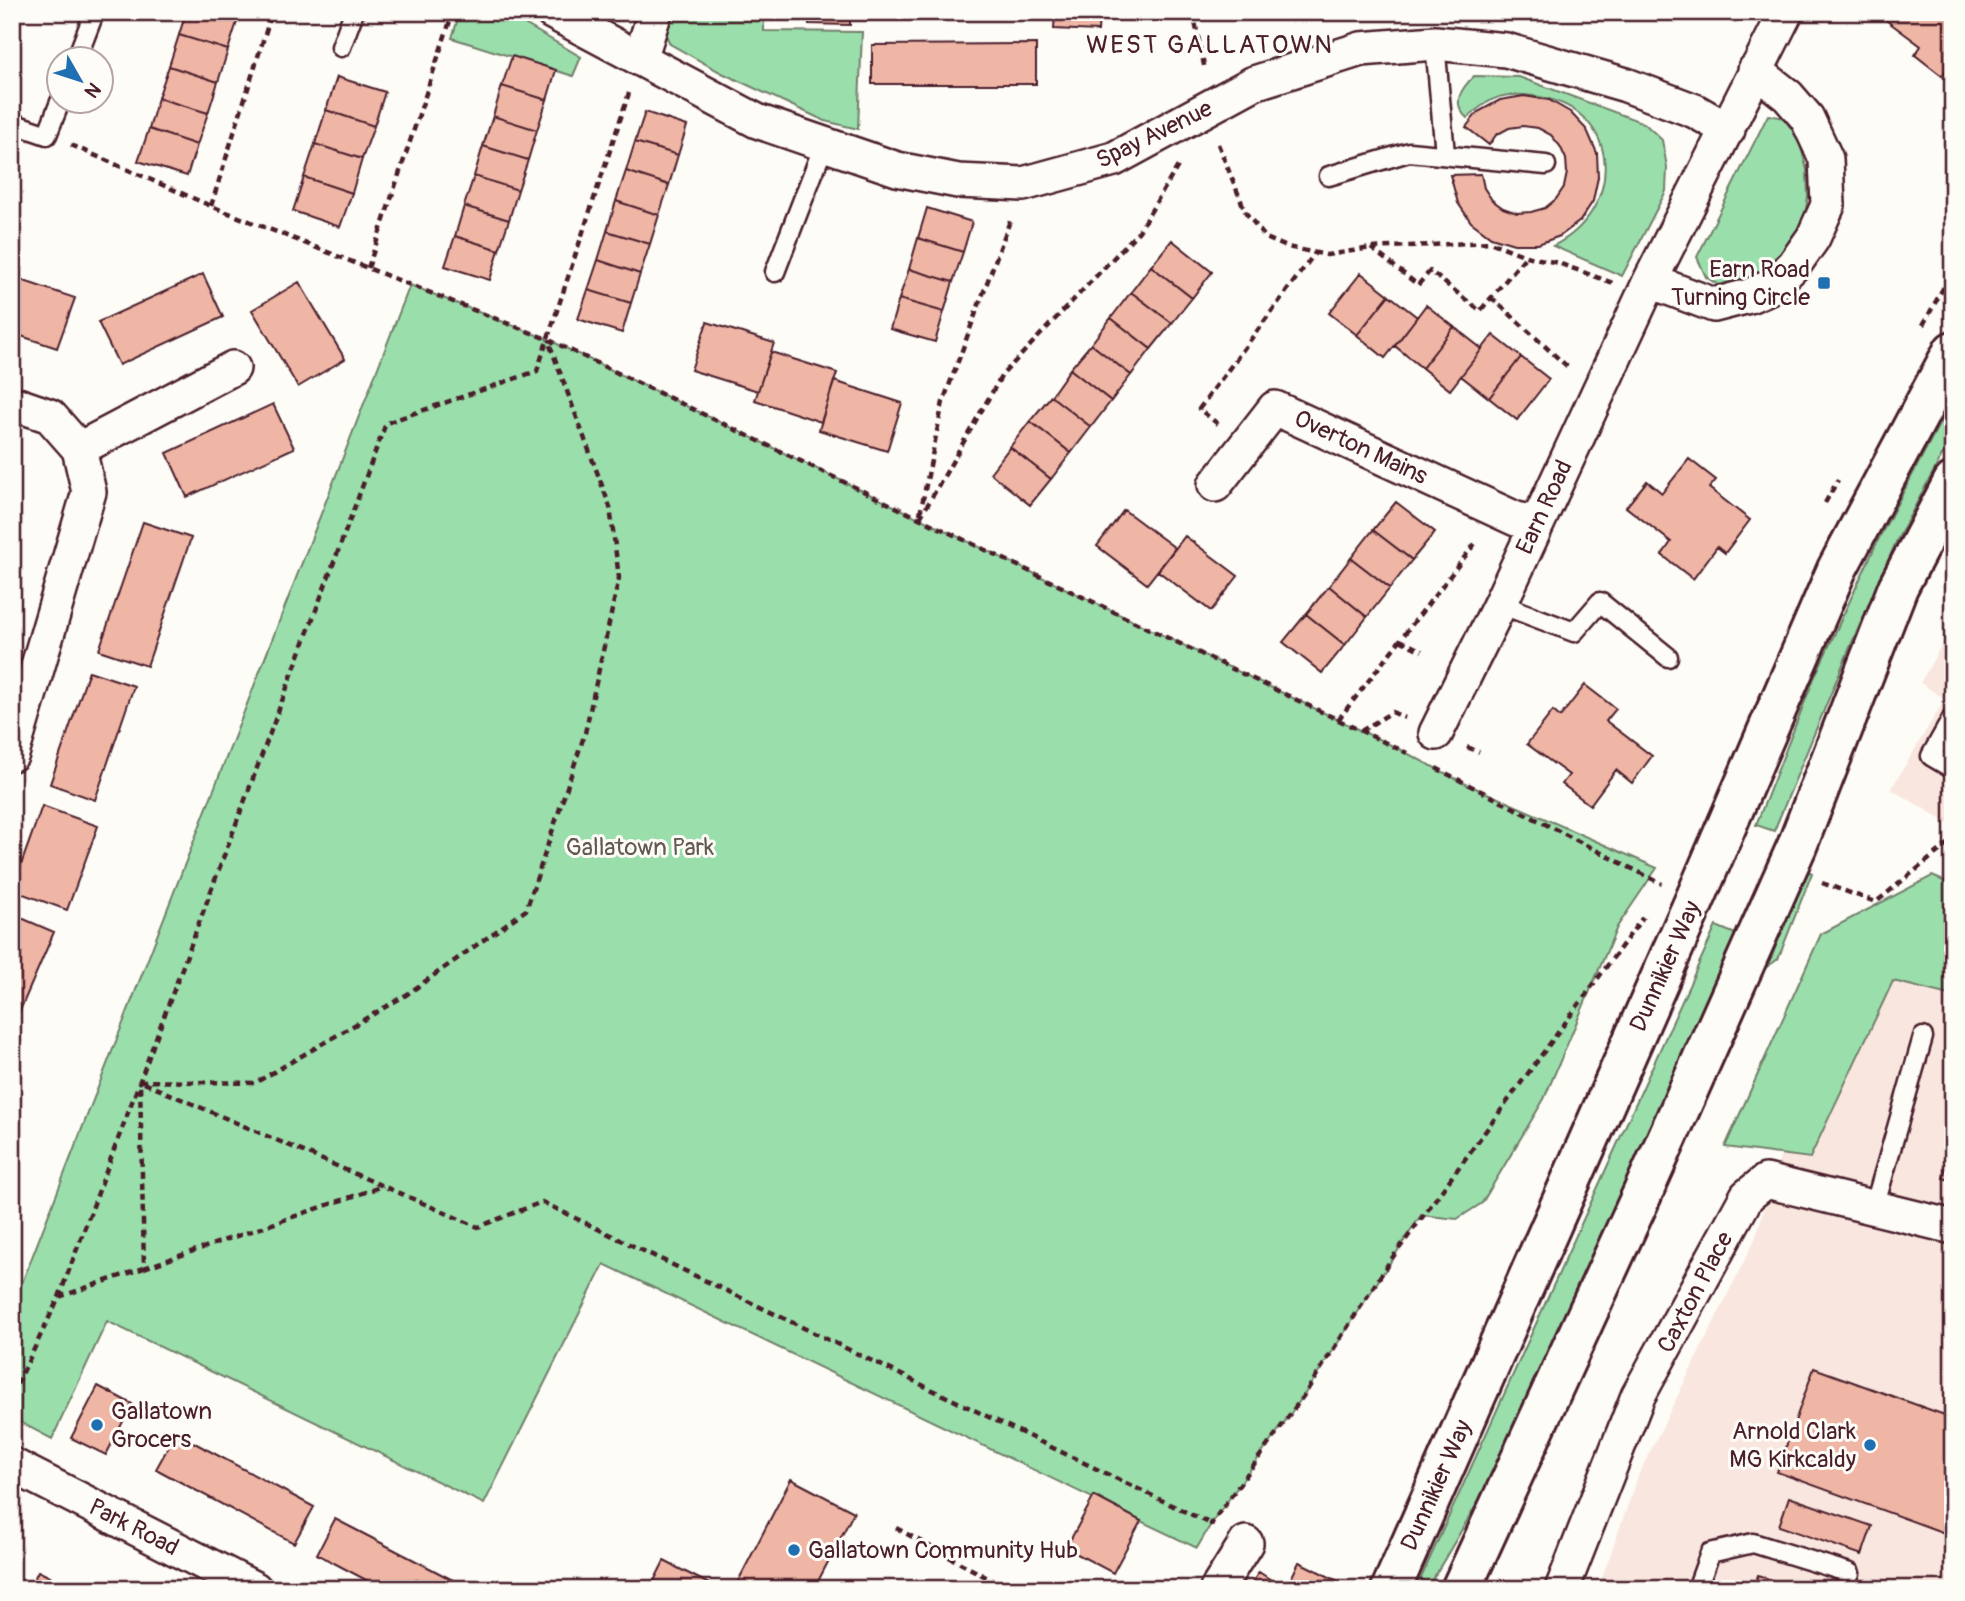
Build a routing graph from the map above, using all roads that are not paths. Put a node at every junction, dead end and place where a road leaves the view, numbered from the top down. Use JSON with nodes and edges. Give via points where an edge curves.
{"nodes":[{"id":1,"x":354,"y":12,"type":"edge"},
{"id":2,"x":552,"y":12,"type":"edge"},
{"id":3,"x":655,"y":12,"type":"edge"},
{"id":4,"x":1786,"y":12,"type":"edge"},
{"id":5,"x":93,"y":16,"type":"dead end"},
{"id":6,"x":1435,"y":43,"type":"junction"},
{"id":7,"x":81,"y":46,"type":"edge"},
{"id":8,"x":341,"y":47,"type":"dead end"},
{"id":9,"x":640,"y":59,"type":"junction"},
{"id":10,"x":1755,"y":70,"type":"junction"},
{"id":11,"x":54,"y":116,"type":"edge"},
{"id":12,"x":12,"y":123,"type":"edge"},
{"id":13,"x":1728,"y":130,"type":"junction"},
{"id":14,"x":824,"y":145,"type":"junction"},
{"id":15,"x":1445,"y":154,"type":"junction"},
{"id":16,"x":1546,"y":166,"type":"dead end"},
{"id":17,"x":1329,"y":176,"type":"dead end"},
{"id":18,"x":775,"y":272,"type":"dead end"},
{"id":19,"x":1637,"y":284,"type":"junction"},
{"id":20,"x":1953,"y":351,"type":"edge"},
{"id":21,"x":233,"y":368,"type":"dead end"},
{"id":22,"x":12,"y":403,"type":"edge"},
{"id":23,"x":79,"y":449,"type":"junction"},
{"id":24,"x":1953,"y":482,"type":"edge"},
{"id":25,"x":1215,"y":485,"type":"dead end"},
{"id":26,"x":1536,"y":523,"type":"junction"},
{"id":27,"x":1500,"y":604,"type":"junction"},
{"id":28,"x":1668,"y":657,"type":"dead end"},
{"id":29,"x":1953,"y":718,"type":"edge"},
{"id":30,"x":1436,"y":733,"type":"road end"},
{"id":31,"x":12,"y":754,"type":"edge"},
{"id":32,"x":1953,"y":769,"type":"edge"},
{"id":33,"x":1923,"y":1037,"type":"dead end"},
{"id":34,"x":1874,"y":1208,"type":"junction"},
{"id":35,"x":1953,"y":1227,"type":"edge"},
{"id":36,"x":12,"y":1465,"type":"edge"},
{"id":37,"x":1246,"y":1543,"type":"road end"},
{"id":38,"x":1850,"y":1573,"type":"dead end"},
{"id":39,"x":255,"y":1589,"type":"edge"},
{"id":40,"x":1217,"y":1589,"type":"edge"},
{"id":41,"x":1391,"y":1589,"type":"edge"},
{"id":42,"x":1461,"y":1589,"type":"edge"},
{"id":43,"x":1562,"y":1589,"type":"edge"},
{"id":44,"x":1697,"y":1589,"type":"edge"}],
"edges":[{"from":1,"to":8,"type":"lane"},
{"from":2,"to":9,"type":"street","name":"Spay Avenue"},
{"from":3,"to":9,"type":"street"},
{"from":4,"to":10,"type":"street","name":"Earn Road"},
{"from":5,"to":7,"type":"lane"},
{"from":6,"to":13,"type":"street","name":"Spay Avenue","via":[[1506,50],[1626,85],[1695,111]]},
{"from":6,"to":14,"type":"street","name":"Spay Avenue","via":[[1361,49],[1254,83],[1114,159],[1023,184],[958,181],[897,169]]},
{"from":6,"to":15,"type":"lane"},
{"from":9,"to":14,"type":"street","name":"Spay Avenue","via":[[757,121]]},
{"from":10,"to":13,"type":"street","name":"Earn Road"},
{"from":10,"to":19,"type":"street","via":[[1807,118],[1826,159],[1828,205],[1813,238],[1772,286],[1749,296],[1714,304]]},
{"from":11,"to":12,"type":"lane","via":[[47,135]]},
{"from":13,"to":19,"type":"street","name":"Earn Road"},
{"from":14,"to":18,"type":"lane"},
{"from":15,"to":16,"type":"lane"},
{"from":15,"to":17,"type":"lane","via":[[1409,152]]},
{"from":19,"to":26,"type":"street","name":"Earn Road"},
{"from":20,"to":41,"type":"main road","name":"Dunnikier Way","via":[[1837,569]]},
{"from":21,"to":23,"type":"street"},
{"from":22,"to":23,"type":"street","via":[[50,416]]},
{"from":23,"to":31,"type":"street","via":[[89,492]]},
{"from":24,"to":42,"type":"main road","via":[[1898,587],[1797,846]]},
{"from":25,"to":26,"type":"street","name":"Overton Mains","via":[[1275,408],[1516,519]]},
{"from":26,"to":27,"type":"street","name":"Earn Road"},
{"from":27,"to":28,"type":"lane","via":[[1574,632],[1600,602]]},
{"from":27,"to":30,"type":"street","name":"Earn Road"},
{"from":29,"to":32,"type":"lane","via":[[1931,756]]},
{"from":33,"to":34,"type":"lane"},
{"from":34,"to":35,"type":"street","name":"Caxton Place"},
{"from":34,"to":43,"type":"street","name":"Caxton Place","via":[[1766,1181],[1747,1196],[1638,1396]]},
{"from":36,"to":39,"type":"street","name":"Park Road"},
{"from":37,"to":40,"type":"street"},
{"from":38,"to":44,"type":"lane","via":[[1753,1543],[1710,1553]]}]}
